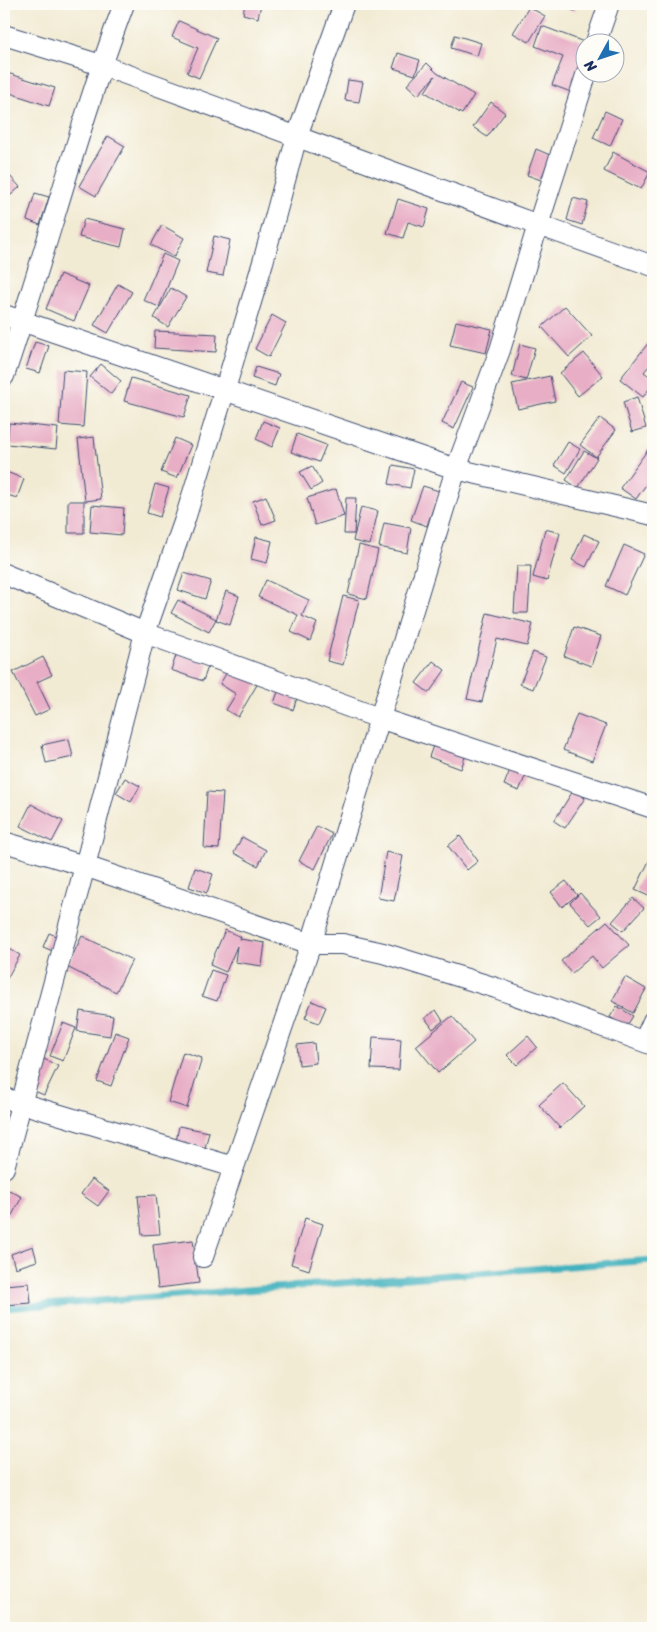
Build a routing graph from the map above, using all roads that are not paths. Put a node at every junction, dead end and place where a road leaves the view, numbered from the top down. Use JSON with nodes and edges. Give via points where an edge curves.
{"nodes":[{"id":1,"x":124,"y":4,"type":"edge"},
{"id":2,"x":344,"y":4,"type":"edge"},
{"id":3,"x":609,"y":4,"type":"edge"},
{"id":4,"x":599,"y":32,"type":"edge"},
{"id":5,"x":4,"y":35,"type":"edge"},
{"id":6,"x":101,"y":65,"type":"junction"},
{"id":7,"x":584,"y":82,"type":"edge"},
{"id":8,"x":297,"y":136,"type":"junction"},
{"id":9,"x":538,"y":225,"type":"junction"},
{"id":10,"x":653,"y":266,"type":"edge"},
{"id":11,"x":4,"y":315,"type":"edge"},
{"id":12,"x":23,"y":321,"type":"junction"},
{"id":13,"x":4,"y":376,"type":"edge"},
{"id":14,"x":225,"y":389,"type":"junction"},
{"id":15,"x":456,"y":469,"type":"junction"},
{"id":16,"x":653,"y":515,"type":"edge"},
{"id":17,"x":4,"y":574,"type":"edge"},
{"id":18,"x":145,"y":634,"type":"junction"},
{"id":19,"x":379,"y":718,"type":"junction"},
{"id":20,"x":653,"y":808,"type":"edge"},
{"id":21,"x":4,"y":842,"type":"edge"},
{"id":22,"x":85,"y":866,"type":"junction"},
{"id":23,"x":311,"y":944,"type":"junction"},
{"id":24,"x":653,"y":1021,"type":"edge"},
{"id":25,"x":648,"y":1043,"type":"edge"},
{"id":26,"x":13,"y":1101,"type":"edge"},
{"id":27,"x":234,"y":1167,"type":"junction"},
{"id":28,"x":4,"y":1168,"type":"edge"},
{"id":29,"x":203,"y":1257,"type":"dead end"}],
"edges":[{"from":1,"to":6,"type":"street"},
{"from":2,"to":8,"type":"street"},
{"from":3,"to":4,"type":"street"},
{"from":5,"to":6,"type":"street"},
{"from":6,"to":8,"type":"street"},
{"from":6,"to":12,"type":"street"},
{"from":7,"to":9,"type":"street"},
{"from":8,"to":9,"type":"street"},
{"from":8,"to":14,"type":"street"},
{"from":9,"to":10,"type":"street"},
{"from":9,"to":15,"type":"street","via":[[500,350]]},
{"from":11,"to":12,"type":"street"},
{"from":12,"to":13,"type":"street"},
{"from":12,"to":14,"type":"street"},
{"from":14,"to":15,"type":"street"},
{"from":14,"to":18,"type":"street"},
{"from":15,"to":16,"type":"street"},
{"from":15,"to":19,"type":"street"},
{"from":17,"to":18,"type":"street"},
{"from":18,"to":19,"type":"street"},
{"from":18,"to":22,"type":"street"},
{"from":19,"to":20,"type":"street"},
{"from":19,"to":23,"type":"street"},
{"from":21,"to":22,"type":"street"},
{"from":22,"to":23,"type":"street"},
{"from":22,"to":26,"type":"street"},
{"from":23,"to":25,"type":"street","via":[[343,944],[383,953],[496,988]]},
{"from":23,"to":27,"type":"street"},
{"from":24,"to":25,"type":"street"},
{"from":26,"to":27,"type":"street"},
{"from":26,"to":28,"type":"street"},
{"from":27,"to":29,"type":"street"}]}
